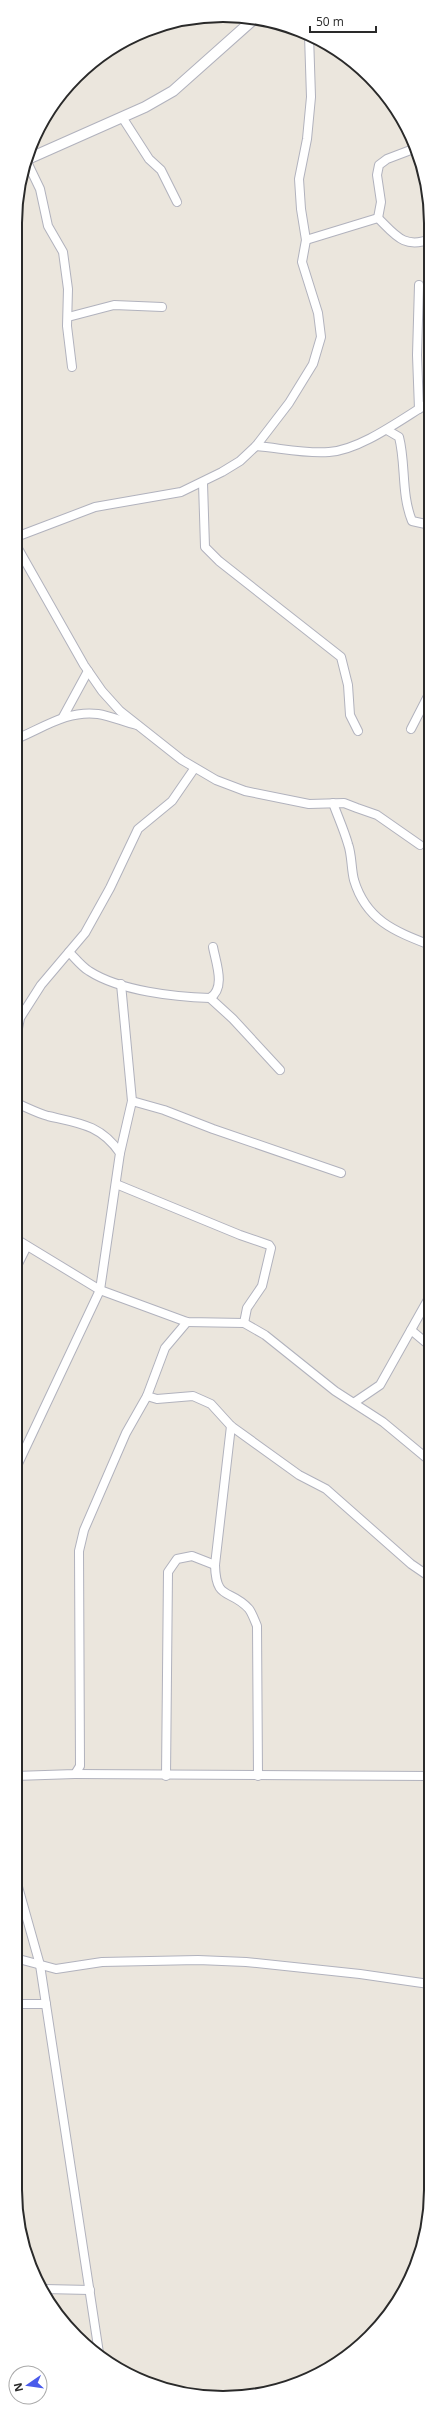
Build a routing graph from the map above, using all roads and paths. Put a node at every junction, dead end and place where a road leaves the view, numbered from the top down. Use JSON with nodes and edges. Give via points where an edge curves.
{"nodes":[{"id":1,"x":248,"y":24,"type":"edge"},
{"id":2,"x":309,"y":42,"type":"edge"},
{"id":3,"x":122,"y":117,"type":"junction"},
{"id":4,"x":410,"y":150,"type":"edge"},
{"id":5,"x":34,"y":156,"type":"edge"},
{"id":6,"x":30,"y":168,"type":"edge"},
{"id":7,"x":177,"y":202,"type":"dead end"},
{"id":8,"x":378,"y":218,"type":"junction"},
{"id":9,"x":306,"y":240,"type":"junction"},
{"id":10,"x":424,"y":241,"type":"edge"},
{"id":11,"x":419,"y":285,"type":"dead end"},
{"id":12,"x":162,"y":307,"type":"dead end"},
{"id":13,"x":68,"y":317,"type":"junction"},
{"id":14,"x":72,"y":367,"type":"dead end"},
{"id":15,"x":424,"y":406,"type":"edge"},
{"id":16,"x":419,"y":409,"type":"junction"},
{"id":17,"x":387,"y":430,"type":"junction"},
{"id":18,"x":256,"y":446,"type":"junction"},
{"id":19,"x":203,"y":483,"type":"junction"},
{"id":20,"x":424,"y":524,"type":"edge"},
{"id":21,"x":22,"y":535,"type":"edge"},
{"id":22,"x":22,"y":556,"type":"edge"},
{"id":23,"x":88,"y":671,"type":"junction"},
{"id":24,"x":424,"y":704,"type":"edge"},
{"id":25,"x":63,"y":717,"type":"junction"},
{"id":26,"x":141,"y":726,"type":"junction"},
{"id":27,"x":412,"y":729,"type":"dead end"},
{"id":28,"x":358,"y":731,"type":"dead end"},
{"id":29,"x":22,"y":736,"type":"edge"},
{"id":30,"x":194,"y":769,"type":"junction"},
{"id":31,"x":333,"y":803,"type":"junction"},
{"id":32,"x":420,"y":845,"type":"dead end"},
{"id":33,"x":424,"y":943,"type":"edge"},
{"id":34,"x":213,"y":947,"type":"dead end"},
{"id":35,"x":69,"y":952,"type":"junction"},
{"id":36,"x":121,"y":984,"type":"junction"},
{"id":37,"x":210,"y":998,"type":"junction"},
{"id":38,"x":22,"y":1012,"type":"edge"},
{"id":39,"x":280,"y":1070,"type":"dead end"},
{"id":40,"x":132,"y":1101,"type":"junction"},
{"id":41,"x":22,"y":1105,"type":"edge"},
{"id":42,"x":120,"y":1153,"type":"junction"},
{"id":43,"x":341,"y":1173,"type":"dead end"},
{"id":44,"x":116,"y":1184,"type":"junction"},
{"id":45,"x":22,"y":1243,"type":"edge"},
{"id":46,"x":27,"y":1246,"type":"junction"},
{"id":47,"x":22,"y":1256,"type":"edge"},
{"id":48,"x":100,"y":1290,"type":"junction"},
{"id":49,"x":424,"y":1307,"type":"edge"},
{"id":50,"x":187,"y":1322,"type":"junction"},
{"id":51,"x":244,"y":1324,"type":"junction"},
{"id":52,"x":411,"y":1330,"type":"junction"},
{"id":53,"x":424,"y":1341,"type":"edge"},
{"id":54,"x":147,"y":1396,"type":"junction"},
{"id":55,"x":355,"y":1402,"type":"junction"},
{"id":56,"x":231,"y":1426,"type":"junction"},
{"id":57,"x":22,"y":1455,"type":"edge"},
{"id":58,"x":424,"y":1456,"type":"edge"},
{"id":59,"x":215,"y":1565,"type":"junction"},
{"id":60,"x":424,"y":1573,"type":"edge"},
{"id":61,"x":75,"y":1774,"type":"junction"},
{"id":62,"x":22,"y":1776,"type":"edge"},
{"id":63,"x":166,"y":1776,"type":"junction"},
{"id":64,"x":258,"y":1776,"type":"junction"},
{"id":65,"x":424,"y":1776,"type":"edge"},
{"id":66,"x":22,"y":1906,"type":"edge"},
{"id":67,"x":22,"y":1960,"type":"edge"},
{"id":68,"x":40,"y":1965,"type":"junction"},
{"id":69,"x":424,"y":1983,"type":"edge"},
{"id":70,"x":22,"y":2004,"type":"edge"},
{"id":71,"x":46,"y":2004,"type":"junction"},
{"id":72,"x":49,"y":2289,"type":"edge"},
{"id":73,"x":90,"y":2290,"type":"junction"},
{"id":74,"x":98,"y":2347,"type":"edge"}],
"edges":[{"from":1,"to":3,"type":"street","via":[[173,91]]},
{"from":2,"to":9,"type":"street","via":[[311,97],[307,140],[299,179]]},
{"from":3,"to":5,"type":"street"},
{"from":3,"to":7,"type":"street","via":[[149,159],[162,170]]},
{"from":4,"to":8,"type":"street","via":[[379,165],[376,175],[381,202]]},
{"from":6,"to":13,"type":"street","via":[[40,189],[48,226],[63,252],[68,289]]},
{"from":8,"to":9,"type":"street"},
{"from":8,"to":10,"type":"street","via":[[402,241],[410,244]]},
{"from":9,"to":18,"type":"street","via":[[302,262],[318,313],[321,336],[318,350],[313,364],[289,403]]},
{"from":11,"to":16,"type":"street"},
{"from":12,"to":13,"type":"street","via":[[114,305]]},
{"from":13,"to":14,"type":"street"},
{"from":15,"to":16,"type":"street"},
{"from":16,"to":17,"type":"street"},
{"from":17,"to":18,"type":"street","via":[[331,452]]},
{"from":17,"to":20,"type":"street","via":[[399,437],[404,454],[406,498],[412,521]]},
{"from":18,"to":19,"type":"street","via":[[240,461]]},
{"from":19,"to":21,"type":"street","via":[[181,492],[95,507]]},
{"from":19,"to":28,"type":"street","via":[[205,547],[219,561],[341,657],[348,685],[350,715]]},
{"from":22,"to":23,"type":"street"},
{"from":23,"to":25,"type":"street"},
{"from":23,"to":26,"type":"street","via":[[112,703]]},
{"from":24,"to":27,"type":"street"},
{"from":25,"to":26,"type":"street","via":[[98,714]]},
{"from":25,"to":29,"type":"street"},
{"from":26,"to":30,"type":"street"},
{"from":30,"to":31,"type":"street","via":[[245,791],[309,804]]},
{"from":30,"to":35,"type":"street","via":[[172,801],[138,829],[85,933]]},
{"from":31,"to":32,"type":"street","via":[[344,803],[377,815]]},
{"from":31,"to":33,"type":"street","via":[[349,845],[354,879],[363,903],[379,920],[402,935]]},
{"from":34,"to":37,"type":"street","via":[[220,984],[216,994]]},
{"from":35,"to":36,"type":"street","via":[[89,971]]},
{"from":35,"to":38,"type":"street"},
{"from":36,"to":37,"type":"street","via":[[192,998]]},
{"from":36,"to":40,"type":"street"},
{"from":37,"to":39,"type":"street","via":[[234,1019]]},
{"from":40,"to":42,"type":"street"},
{"from":40,"to":43,"type":"street"},
{"from":41,"to":42,"type":"street","via":[[46,1115],[81,1122],[111,1139]]},
{"from":42,"to":44,"type":"street"},
{"from":44,"to":48,"type":"street"},
{"from":44,"to":51,"type":"street","via":[[269,1245],[271,1248],[262,1286],[246,1308]]},
{"from":45,"to":46,"type":"street"},
{"from":46,"to":47,"type":"street"},
{"from":46,"to":48,"type":"street"},
{"from":48,"to":50,"type":"street"},
{"from":48,"to":57,"type":"street"},
{"from":49,"to":52,"type":"street"},
{"from":50,"to":51,"type":"street"},
{"from":50,"to":54,"type":"street","via":[[165,1348]]},
{"from":51,"to":55,"type":"street","via":[[265,1335],[335,1391]]},
{"from":52,"to":53,"type":"street"},
{"from":52,"to":55,"type":"street","via":[[380,1385]]},
{"from":54,"to":56,"type":"street","via":[[157,1399],[193,1396],[202,1398]]},
{"from":54,"to":61,"type":"street","via":[[126,1433],[84,1530],[79,1551],[80,1766]]},
{"from":55,"to":58,"type":"street"},
{"from":56,"to":59,"type":"street"},
{"from":56,"to":60,"type":"street","via":[[299,1475],[326,1489]]},
{"from":59,"to":63,"type":"street","via":[[192,1556],[177,1559],[168,1572]]},
{"from":59,"to":64,"type":"street","via":[[218,1587],[249,1609],[257,1626]]},
{"from":61,"to":62,"type":"street"},
{"from":61,"to":63,"type":"street"},
{"from":63,"to":64,"type":"street"},
{"from":64,"to":65,"type":"street"},
{"from":66,"to":68,"type":"street"},
{"from":67,"to":68,"type":"street"},
{"from":68,"to":69,"type":"street","via":[[56,1969],[102,1962],[246,1962]]},
{"from":68,"to":71,"type":"street"},
{"from":70,"to":71,"type":"street"},
{"from":71,"to":73,"type":"street"},
{"from":72,"to":73,"type":"street"},
{"from":73,"to":74,"type":"street"}]}
